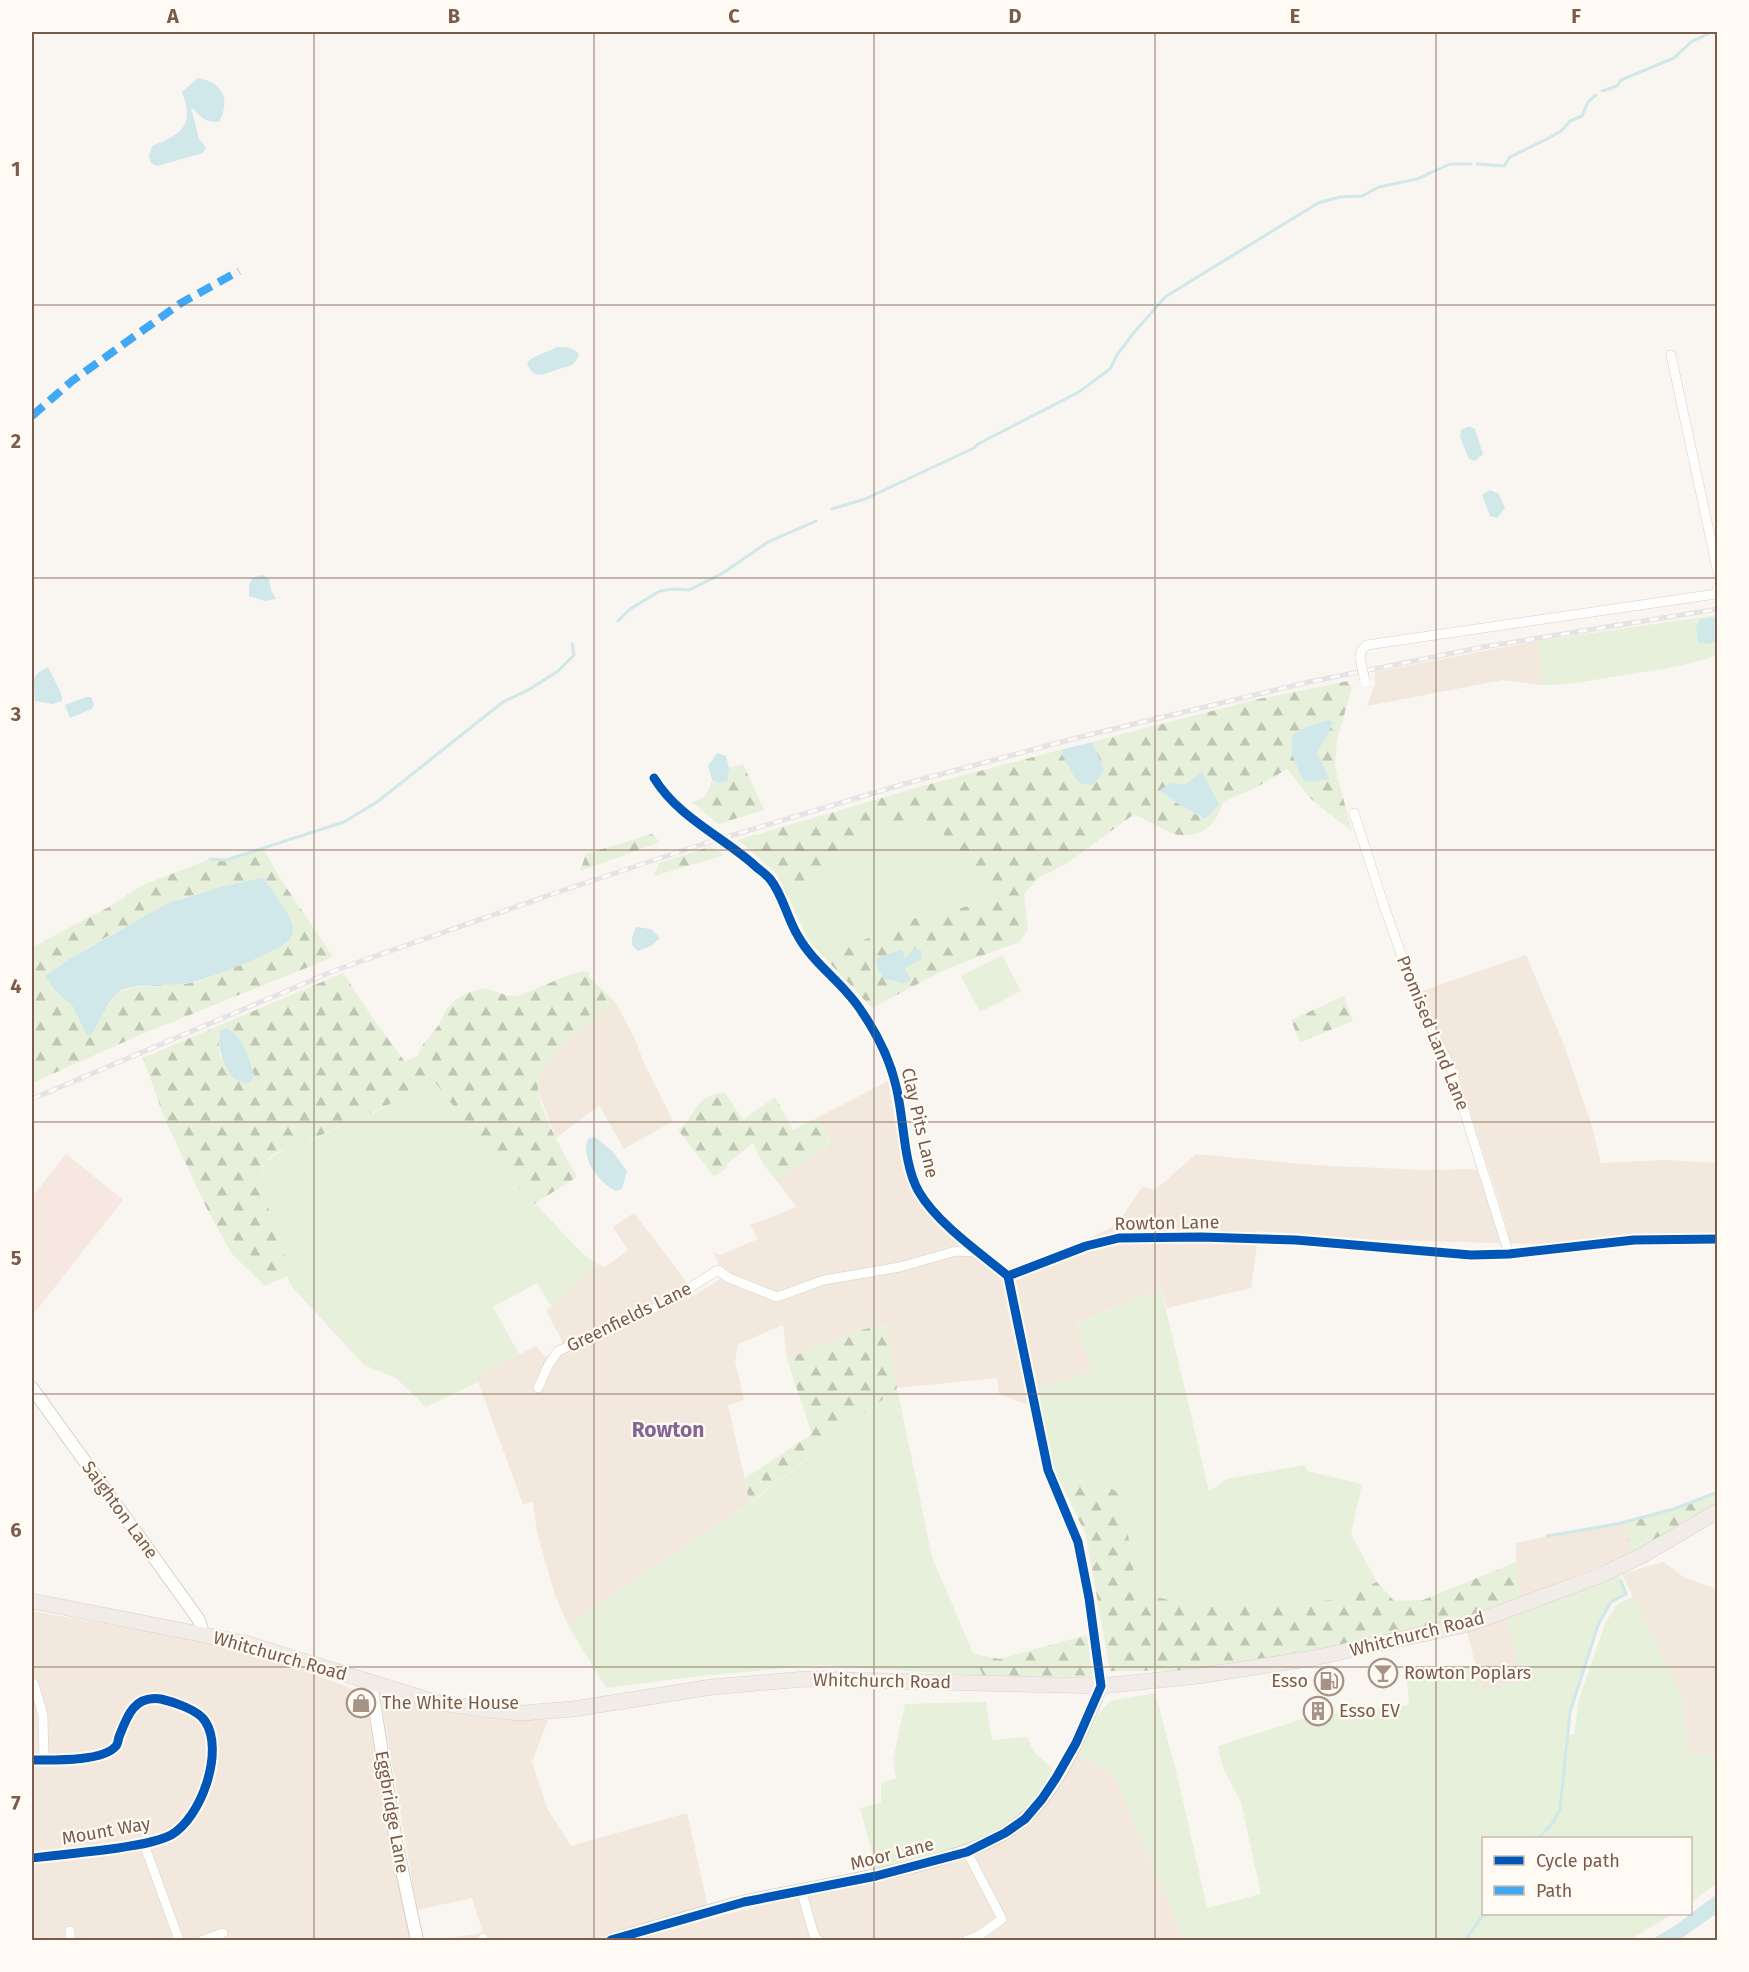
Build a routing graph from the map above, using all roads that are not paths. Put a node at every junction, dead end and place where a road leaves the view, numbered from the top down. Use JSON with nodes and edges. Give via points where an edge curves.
{"nodes":[{"id":1,"x":1671,"y":355,"type":"dead end"},
{"id":2,"x":1718,"y":573,"type":"edge"},
{"id":3,"x":1718,"y":586,"type":"edge"},
{"id":4,"x":1365,"y":682,"type":"dead end"},
{"id":5,"x":654,"y":778,"type":"dead end"},
{"id":6,"x":1354,"y":813,"type":"dead end"},
{"id":7,"x":1718,"y":1239,"type":"edge"},
{"id":8,"x":977,"y":1252,"type":"junction"},
{"id":9,"x":1509,"y":1254,"type":"junction"},
{"id":10,"x":1008,"y":1276,"type":"junction"},
{"id":11,"x":32,"y":1388,"type":"edge"},
{"id":12,"x":538,"y":1388,"type":"dead end"},
{"id":13,"x":1718,"y":1511,"type":"edge"},
{"id":14,"x":32,"y":1601,"type":"edge"},
{"id":15,"x":203,"y":1634,"type":"junction"},
{"id":16,"x":32,"y":1683,"type":"edge"},
{"id":17,"x":370,"y":1683,"type":"junction"},
{"id":18,"x":1101,"y":1686,"type":"junction"},
{"id":19,"x":32,"y":1760,"type":"edge"},
{"id":20,"x":44,"y":1760,"type":"junction"},
{"id":21,"x":144,"y":1844,"type":"junction"},
{"id":22,"x":967,"y":1852,"type":"junction"},
{"id":23,"x":32,"y":1858,"type":"edge"},
{"id":24,"x":801,"y":1890,"type":"junction"},
{"id":25,"x":223,"y":1933,"type":"dead end"},
{"id":26,"x":179,"y":1941,"type":"edge"},
{"id":27,"x":203,"y":1941,"type":"edge"},
{"id":28,"x":417,"y":1941,"type":"edge"},
{"id":29,"x":611,"y":1941,"type":"edge"},
{"id":30,"x":818,"y":1941,"type":"edge"},
{"id":31,"x":967,"y":1941,"type":"edge"}],
"edges":[{"from":1,"to":2,"type":"street"},
{"from":3,"to":4,"type":"street","bridge":true,"via":[[1716,594],[1367,645],[1360,658]]},
{"from":5,"to":8,"type":"street","name":"Clay Pits Lane","via":[[663,793],[698,825],[770,879],[798,937],[861,1010],[888,1059],[918,1191]]},
{"from":6,"to":9,"type":"street","name":"Promised Land Lane","via":[[1415,993],[1450,1069]]},
{"from":7,"to":9,"type":"street","name":"Rowton Lane","via":[[1634,1240]]},
{"from":8,"to":10,"type":"street","name":"Clay Pits Lane"},
{"from":8,"to":12,"type":"street","name":"Greenfields Lane","via":[[956,1251],[900,1267],[824,1280],[777,1297],[718,1270],[666,1303],[558,1351]]},
{"from":9,"to":10,"type":"street","name":"Rowton Lane","via":[[1471,1255],[1296,1240],[1119,1238],[1086,1246]]},
{"from":10,"to":18,"type":"street","via":[[1048,1470],[1078,1542]]},
{"from":11,"to":15,"type":"street","name":"Saighton Lane","via":[[199,1620]]},
{"from":13,"to":18,"type":"highway","name":"Whitchurch Road","via":[[1599,1576],[1470,1624],[1314,1658]]},
{"from":14,"to":15,"type":"highway","name":"Whitchurch Road"},
{"from":15,"to":17,"type":"highway","name":"Whitchurch Road","via":[[265,1649]]},
{"from":16,"to":20,"type":"street","via":[[43,1715]]},
{"from":17,"to":18,"type":"highway","name":"Whitchurch Road","via":[[435,1702],[523,1713],[711,1687],[805,1679]]},
{"from":17,"to":28,"type":"street","name":"Eggbridge Lane"},
{"from":18,"to":22,"type":"street","name":"Moor Lane","via":[[1076,1743],[1042,1799],[1025,1819]]},
{"from":19,"to":20,"type":"street","name":"Mount Way"},
{"from":20,"to":21,"type":"street","name":"Mount Way","via":[[93,1757],[116,1746],[132,1707],[147,1698],[192,1710],[204,1719],[212,1735],[205,1790],[191,1815],[172,1834]]},
{"from":21,"to":23,"type":"street","name":"Mount Way"},
{"from":21,"to":26,"type":"street"},
{"from":22,"to":24,"type":"street","name":"Moor Lane","via":[[876,1876]]},
{"from":22,"to":31,"type":"street","via":[[1002,1919]]},
{"from":24,"to":29,"type":"street","name":"Moor Lane","via":[[744,1902]]},
{"from":24,"to":30,"type":"street"},
{"from":25,"to":27,"type":"street"}]}
